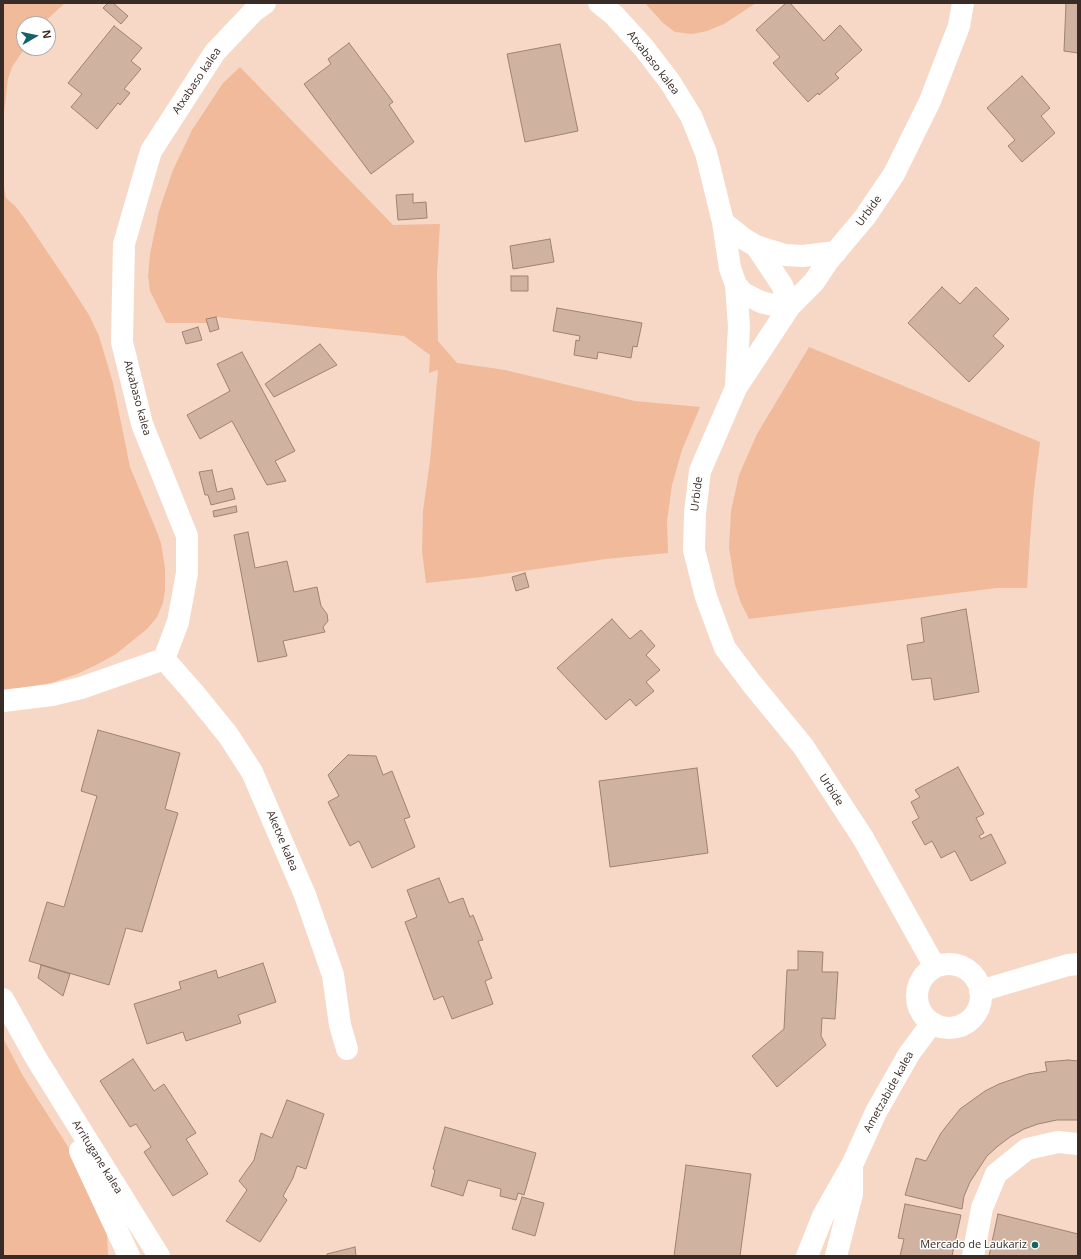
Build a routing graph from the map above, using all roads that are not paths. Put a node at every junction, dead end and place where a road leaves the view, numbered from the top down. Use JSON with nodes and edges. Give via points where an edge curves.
{"nodes":[{"id":1,"x":265,"y":3,"type":"edge"},
{"id":2,"x":599,"y":3,"type":"edge"},
{"id":3,"x":963,"y":3,"type":"edge"},
{"id":4,"x":723,"y":222,"type":"junction"},
{"id":5,"x":756,"y":246,"type":"junction"},
{"id":6,"x":836,"y":252,"type":"junction"},
{"id":7,"x":736,"y":286,"type":"junction"},
{"id":8,"x":790,"y":306,"type":"junction"},
{"id":9,"x":736,"y":388,"type":"junction"},
{"id":10,"x":164,"y":660,"type":"junction"},
{"id":11,"x":3,"y":701,"type":"edge"},
{"id":12,"x":1078,"y":964,"type":"edge"},
{"id":13,"x":935,"y":967,"type":"junction"},
{"id":14,"x":980,"y":991,"type":"junction"},
{"id":15,"x":3,"y":999,"type":"edge"},
{"id":16,"x":932,"y":1023,"type":"junction"},
{"id":17,"x":347,"y":1049,"type":"dead end"},
{"id":18,"x":36,"y":1058,"type":"junction"},
{"id":19,"x":1078,"y":1144,"type":"edge"},
{"id":20,"x":852,"y":1165,"type":"junction"},
{"id":21,"x":129,"y":1256,"type":"edge"},
{"id":22,"x":159,"y":1256,"type":"edge"},
{"id":23,"x":807,"y":1256,"type":"edge"},
{"id":24,"x":836,"y":1256,"type":"edge"},
{"id":25,"x":973,"y":1256,"type":"edge"}],
"edges":[{"from":1,"to":10,"type":"street","name":"Atxabaso kalea","via":[[215,52],[150,151],[124,244],[122,342],[142,424],[187,536],[187,574],[178,622]]},
{"from":2,"to":4,"type":"street","name":"Atxabaso kalea","via":[[614,15],[644,48],[670,82],[691,116],[706,153]]},
{"from":3,"to":6,"type":"street","name":"Urbide","via":[[959,26],[930,101],[894,174],[865,217]]},
{"from":4,"to":5,"type":"street"},
{"from":4,"to":7,"type":"street","name":"Atxabaso kalea","via":[[730,268]]},
{"from":5,"to":6,"type":"street","via":[[785,255],[803,256]]},
{"from":5,"to":8,"type":"street","via":[[782,285]]},
{"from":6,"to":8,"type":"street","name":"Urbide","via":[[814,282]]},
{"from":7,"to":8,"type":"street","via":[[760,302]]},
{"from":7,"to":9,"type":"street","name":"Atxabaso kalea","via":[[739,326]]},
{"from":8,"to":9,"type":"street","name":"Urbide"},
{"from":9,"to":13,"type":"street","name":"Urbide","via":[[700,471],[694,550],[706,597],[725,648],[803,746],[863,838]]},
{"from":10,"to":11,"type":"street","via":[[81,688],[52,695]]},
{"from":10,"to":17,"type":"street","name":"Aketxe kalea","via":[[228,735],[252,772],[305,895],[333,975],[340,1025]]},
{"from":12,"to":14,"type":"street"},
{"from":13,"to":14,"type":"street","via":[[954,965],[963,968],[977,982]]},
{"from":13,"to":16,"type":"street","via":[[927,973],[917,990],[920,1009]]},
{"from":14,"to":16,"type":"street","via":[[977,1011],[962,1025],[952,1028]]},
{"from":15,"to":18,"type":"street","name":"Arritugane kalea"},
{"from":16,"to":20,"type":"street","name":"Ametzabide kalea","via":[[909,1054],[876,1112]]},
{"from":18,"to":21,"type":"street","name":"Arritugane kalea"},
{"from":18,"to":22,"type":"street","name":"Arritugane kalea"},
{"from":19,"to":25,"type":"street","via":[[1058,1142],[1027,1149],[996,1174],[982,1208]]},
{"from":20,"to":23,"type":"street","name":"Ametzabide kalea","via":[[823,1216]]},
{"from":20,"to":24,"type":"street","name":"Ametzabide kalea","via":[[852,1194]]}]}
